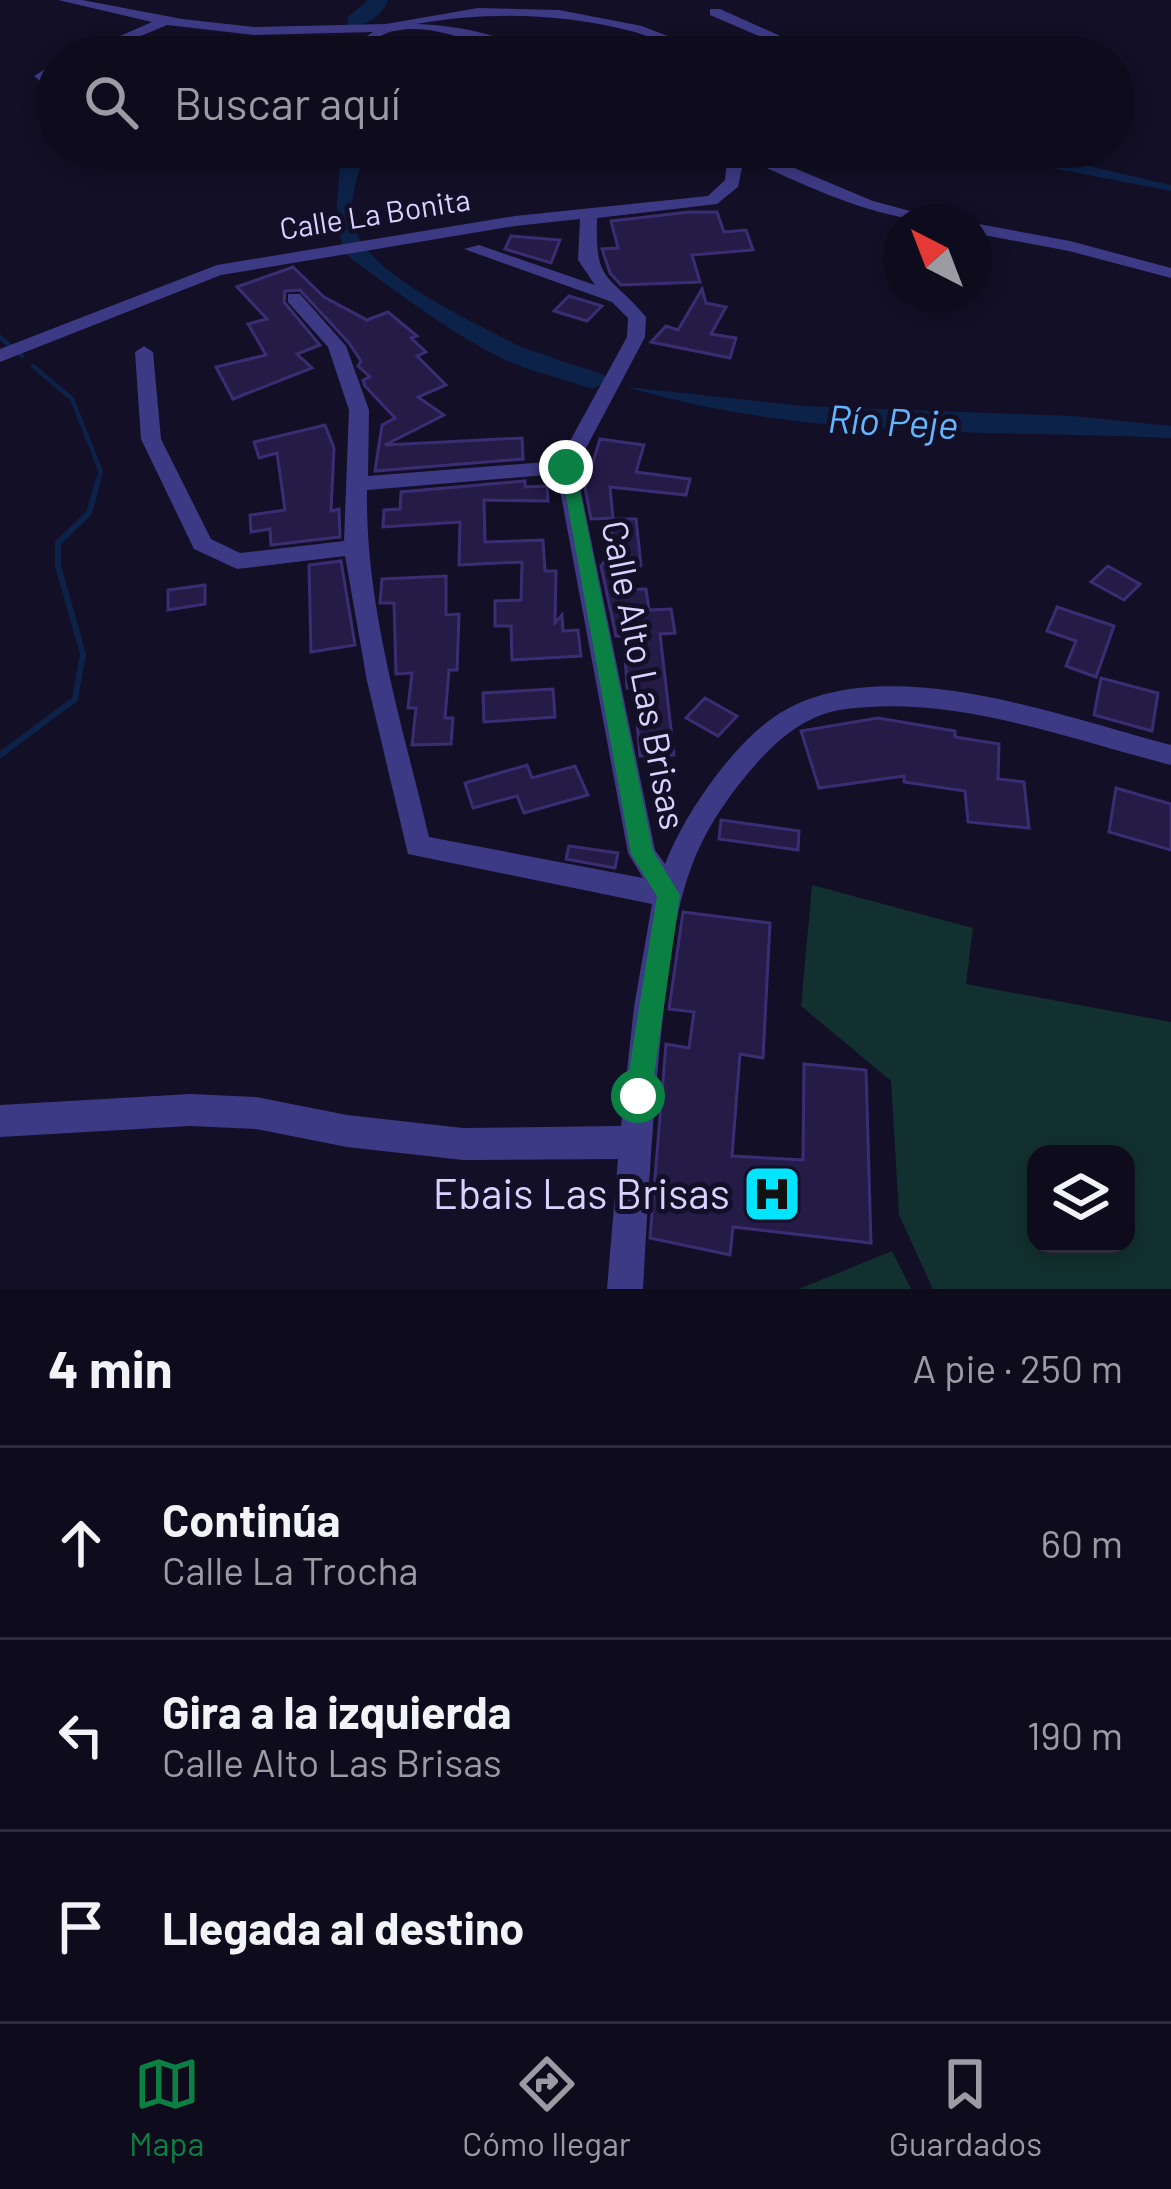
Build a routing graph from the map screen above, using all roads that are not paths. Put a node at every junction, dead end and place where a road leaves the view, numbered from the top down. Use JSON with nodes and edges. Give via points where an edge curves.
{"nodes":[{"id":1,"x":64,"y":0,"type":"edge"},
{"id":2,"x":715,"y":12,"type":"dead end"},
{"id":3,"x":166,"y":20,"type":"junction"},
{"id":4,"x":391,"y":25,"type":"junction"},
{"id":5,"x":128,"y":36,"type":"edge"},
{"id":6,"x":375,"y":36,"type":"edge"},
{"id":7,"x":473,"y":36,"type":"edge"},
{"id":8,"x":668,"y":36,"type":"edge"},
{"id":9,"x":771,"y":36,"type":"edge"},
{"id":10,"x":736,"y":168,"type":"edge"},
{"id":11,"x":781,"y":168,"type":"edge"},
{"id":12,"x":883,"y":208,"type":"edge"},
{"id":13,"x":589,"y":212,"type":"junction"},
{"id":14,"x":991,"y":231,"type":"edge"},
{"id":15,"x":473,"y":249,"type":"dead end"},
{"id":16,"x":1171,"y":273,"type":"edge"},
{"id":17,"x":294,"y":298,"type":"dead end"},
{"id":18,"x":626,"y":302,"type":"junction"},
{"id":19,"x":144,"y":352,"type":"dead end"},
{"id":20,"x":0,"y":356,"type":"edge"},
{"id":21,"x":566,"y":467,"type":"junction"},
{"id":22,"x":357,"y":484,"type":"junction"},
{"id":23,"x":355,"y":547,"type":"junction"},
{"id":24,"x":1171,"y":755,"type":"edge"},
{"id":25,"x":669,"y":895,"type":"junction"},
{"id":26,"x":0,"y":1120,"type":"edge"},
{"id":27,"x":635,"y":1142,"type":"junction"},
{"id":28,"x":625,"y":1289,"type":"edge"}],
"edges":[{"from":1,"to":3,"type":"street"},
{"from":2,"to":9,"type":"street"},
{"from":3,"to":4,"type":"street","via":[[279,32]]},
{"from":3,"to":5,"type":"street"},
{"from":4,"to":6,"type":"street"},
{"from":4,"to":7,"type":"street"},
{"from":4,"to":8,"type":"street","via":[[470,6],[547,4]]},
{"from":10,"to":13,"type":"street","name":"Calle La Bonita","via":[[720,198]]},
{"from":11,"to":12,"type":"street"},
{"from":13,"to":18,"type":"street","via":[[587,260]]},
{"from":13,"to":20,"type":"street","name":"Calle La Bonita","via":[[217,270]]},
{"from":14,"to":16,"type":"street"},
{"from":15,"to":18,"type":"street"},
{"from":17,"to":22,"type":"street","via":[[337,346],[353,386]]},
{"from":18,"to":21,"type":"street","via":[[637,317],[636,337]]},
{"from":19,"to":23,"type":"street","via":[[151,439],[202,544],[237,561]]},
{"from":21,"to":22,"type":"street"},
{"from":21,"to":25,"type":"street","name":"Calle Alto Las Brisas","via":[[642,854]]},
{"from":22,"to":23,"type":"street"},
{"from":23,"to":25,"type":"street","via":[[418,846]]},
{"from":24,"to":25,"type":"street","via":[[946,704],[882,699],[823,706],[780,724],[723,785],[683,852]]},
{"from":25,"to":27,"type":"street"},
{"from":26,"to":27,"type":"street","via":[[190,1109],[463,1144]]},
{"from":27,"to":28,"type":"street"}]}
